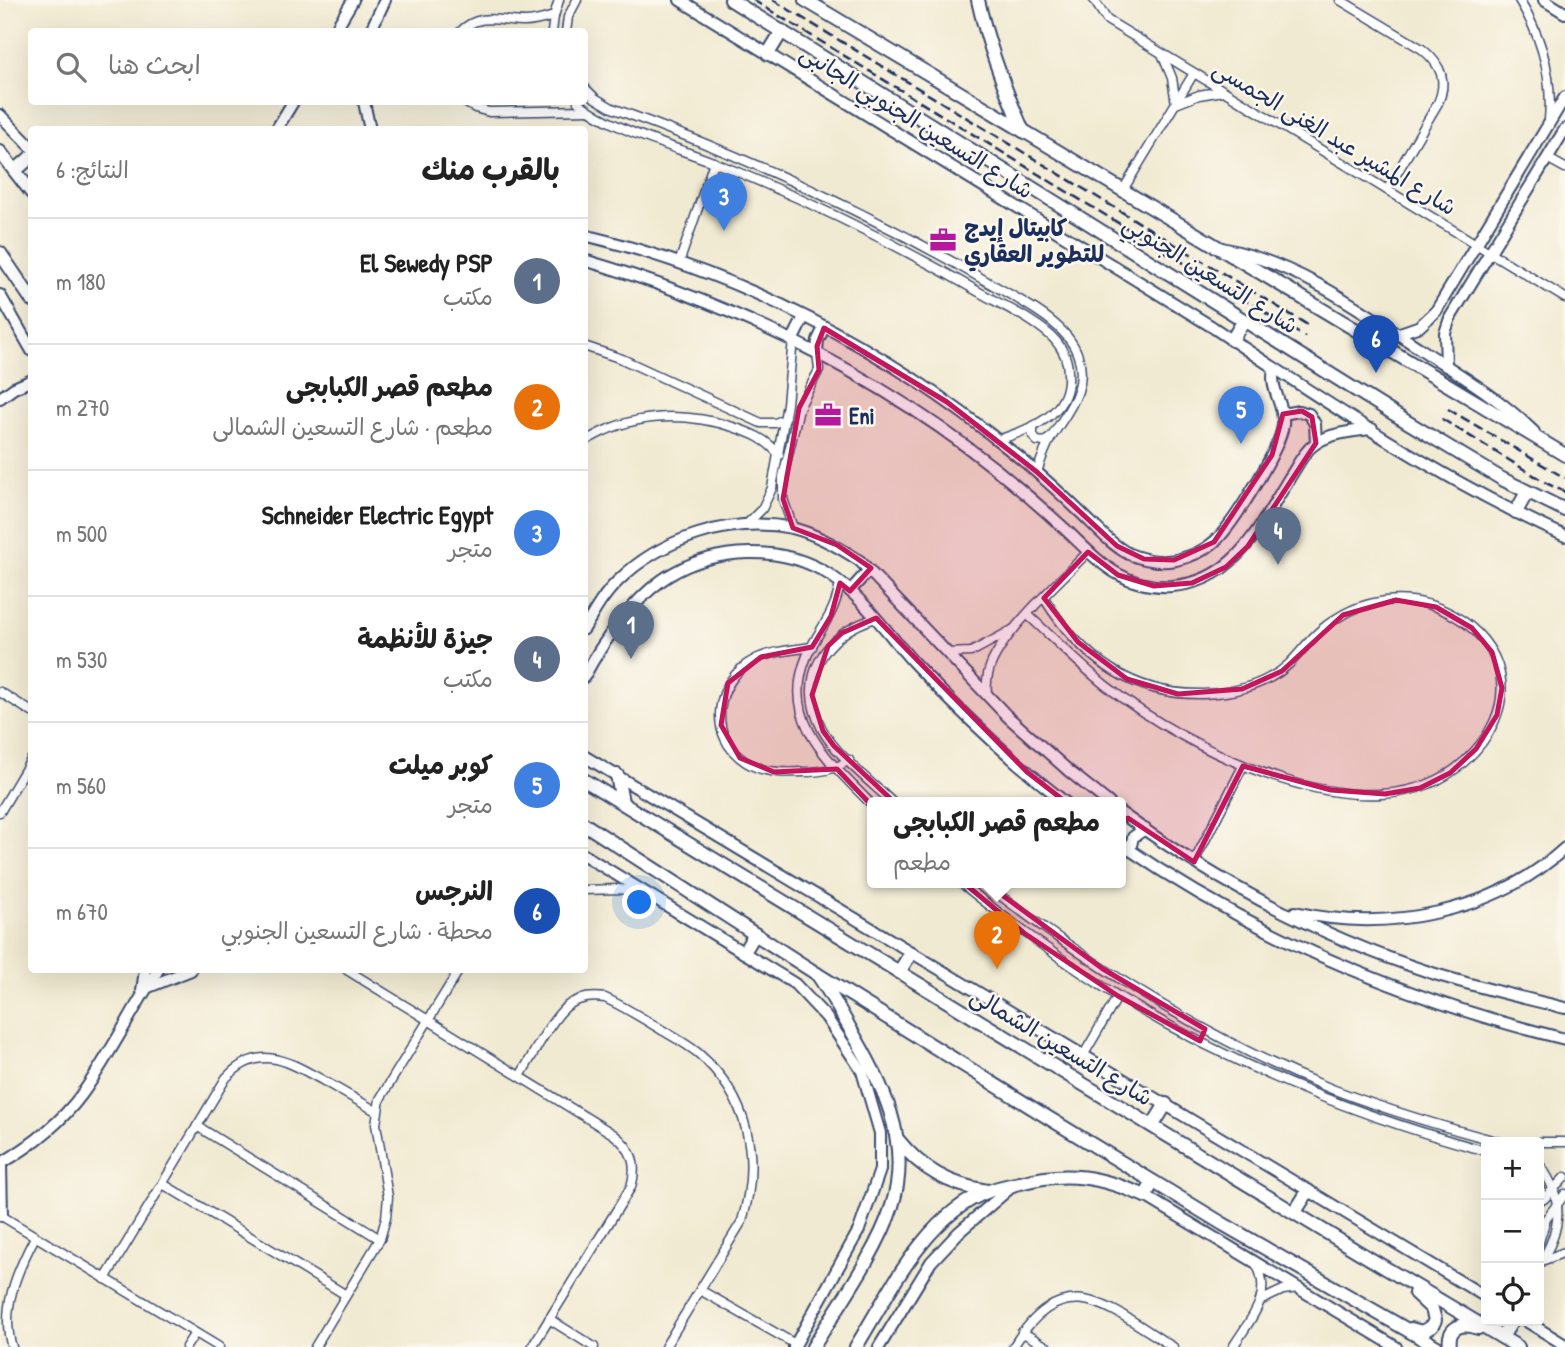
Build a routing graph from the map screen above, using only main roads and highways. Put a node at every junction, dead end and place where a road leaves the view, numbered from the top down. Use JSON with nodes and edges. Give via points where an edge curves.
{"nodes":[{"id":1,"x":731,"y":0,"type":"edge"},
{"id":2,"x":805,"y":0,"type":"edge"},
{"id":3,"x":978,"y":0,"type":"edge"},
{"id":4,"x":782,"y":31,"type":"junction"},
{"id":5,"x":768,"y":54,"type":"road end"},
{"id":6,"x":1023,"y":131,"type":"junction"},
{"id":7,"x":0,"y":152,"type":"edge"},
{"id":8,"x":28,"y":160,"type":"edge"},
{"id":9,"x":15,"y":171,"type":"junction"},
{"id":10,"x":28,"y":188,"type":"edge"},
{"id":11,"x":0,"y":253,"type":"edge"},
{"id":12,"x":28,"y":294,"type":"edge"},
{"id":13,"x":1244,"y":320,"type":"junction"},
{"id":14,"x":1232,"y":340,"type":"road end"},
{"id":15,"x":1565,"y":455,"type":"edge"},
{"id":16,"x":1527,"y":492,"type":"junction"},
{"id":17,"x":1565,"y":510,"type":"edge"},
{"id":18,"x":1516,"y":512,"type":"road end"},
{"id":19,"x":617,"y":775,"type":"road end"},
{"id":20,"x":588,"y":782,"type":"edge"},
{"id":21,"x":588,"y":789,"type":"edge"},
{"id":22,"x":603,"y":791,"type":"junction"},
{"id":23,"x":622,"y":802,"type":"junction"},
{"id":24,"x":588,"y":819,"type":"edge"},
{"id":25,"x":588,"y":826,"type":"edge"},
{"id":26,"x":600,"y":834,"type":"junction"},
{"id":27,"x":755,"y":934,"type":"junction"},
{"id":28,"x":744,"y":953,"type":"road end"},
{"id":29,"x":911,"y":953,"type":"road end"},
{"id":30,"x":899,"y":972,"type":"junction"},
{"id":31,"x":817,"y":974,"type":"junction"},
{"id":32,"x":1166,"y":1104,"type":"road end"},
{"id":33,"x":1153,"y":1125,"type":"junction"},
{"id":34,"x":898,"y":1139,"type":"junction"},
{"id":35,"x":1153,"y":1182,"type":"junction"},
{"id":36,"x":988,"y":1191,"type":"junction"},
{"id":37,"x":1308,"y":1191,"type":"road end"},
{"id":38,"x":1295,"y":1212,"type":"junction"},
{"id":39,"x":1388,"y":1269,"type":"junction"},
{"id":40,"x":1509,"y":1326,"type":"edge"},
{"id":41,"x":1407,"y":1329,"type":"junction"},
{"id":42,"x":1502,"y":1337,"type":"junction"},
{"id":43,"x":813,"y":1347,"type":"edge"},
{"id":44,"x":856,"y":1347,"type":"edge"},
{"id":45,"x":1437,"y":1347,"type":"edge"},
{"id":46,"x":1450,"y":1347,"type":"edge"},
{"id":47,"x":1518,"y":1347,"type":"edge"}],
"edges":[{"from":1,"to":4,"type":"main road","name":"شارع التسعين الجنوبي"},
{"from":2,"to":6,"type":"main road","name":"شارع التسعين الجنوبي"},
{"from":3,"to":6,"type":"main road","via":[[999,77]]},
{"from":4,"to":5,"type":"main road"},
{"from":4,"to":13,"type":"main road","name":"شارع التسعين الجنوبي"},
{"from":6,"to":15,"type":"main road","name":"شارع التسعين الجنوبي"},
{"from":7,"to":9,"type":"main road"},
{"from":8,"to":9,"type":"main road"},
{"from":9,"to":10,"type":"main road"},
{"from":11,"to":12,"type":"main road"},
{"from":13,"to":14,"type":"main road"},
{"from":13,"to":16,"type":"main road","name":"شارع التسعين الجنوبي"},
{"from":16,"to":17,"type":"main road","name":"شارع التسعين الجنوبي"},
{"from":16,"to":18,"type":"main road"},
{"from":19,"to":23,"type":"main road"},
{"from":20,"to":22,"type":"main road","name":"شارع التسعين الشمالى"},
{"from":21,"to":22,"type":"main road"},
{"from":22,"to":23,"type":"main road","name":"شارع التسعين الشمالى"},
{"from":23,"to":30,"type":"main road","name":"شارع التسعين الشمالى"},
{"from":24,"to":26,"type":"main road"},
{"from":25,"to":26,"type":"main road"},
{"from":26,"to":27,"type":"main road"},
{"from":27,"to":28,"type":"main road"},
{"from":27,"to":31,"type":"main road"},
{"from":29,"to":30,"type":"main road"},
{"from":30,"to":33,"type":"main road","name":"شارع التسعين الشمالى"},
{"from":31,"to":34,"type":"main road","via":[[868,1058]]},
{"from":31,"to":35,"type":"main road"},
{"from":32,"to":33,"type":"main road"},
{"from":33,"to":38,"type":"main road","name":"شارع التسعين الشمالى"},
{"from":34,"to":36,"type":"main road","via":[[937,1175]]},
{"from":34,"to":43,"type":"main road","via":[[898,1182],[884,1228]]},
{"from":35,"to":36,"type":"main road","via":[[1145,1196],[1093,1177],[1053,1176]]},
{"from":35,"to":41,"type":"main road"},
{"from":36,"to":44,"type":"main road","via":[[953,1212],[930,1235],[907,1263]]},
{"from":37,"to":38,"type":"main road"},
{"from":38,"to":39,"type":"main road","name":"شارع التسعين الشمالى"},
{"from":39,"to":41,"type":"main road","via":[[1435,1315],[1422,1332]]},
{"from":39,"to":42,"type":"main road","name":"شارع التسعين الشمالى"},
{"from":40,"to":42,"type":"main road"},
{"from":41,"to":45,"type":"main road"},
{"from":42,"to":46,"type":"main road","via":[[1461,1325],[1453,1329]]},
{"from":42,"to":47,"type":"main road","name":"شارع التسعين الشمالى"}]}
